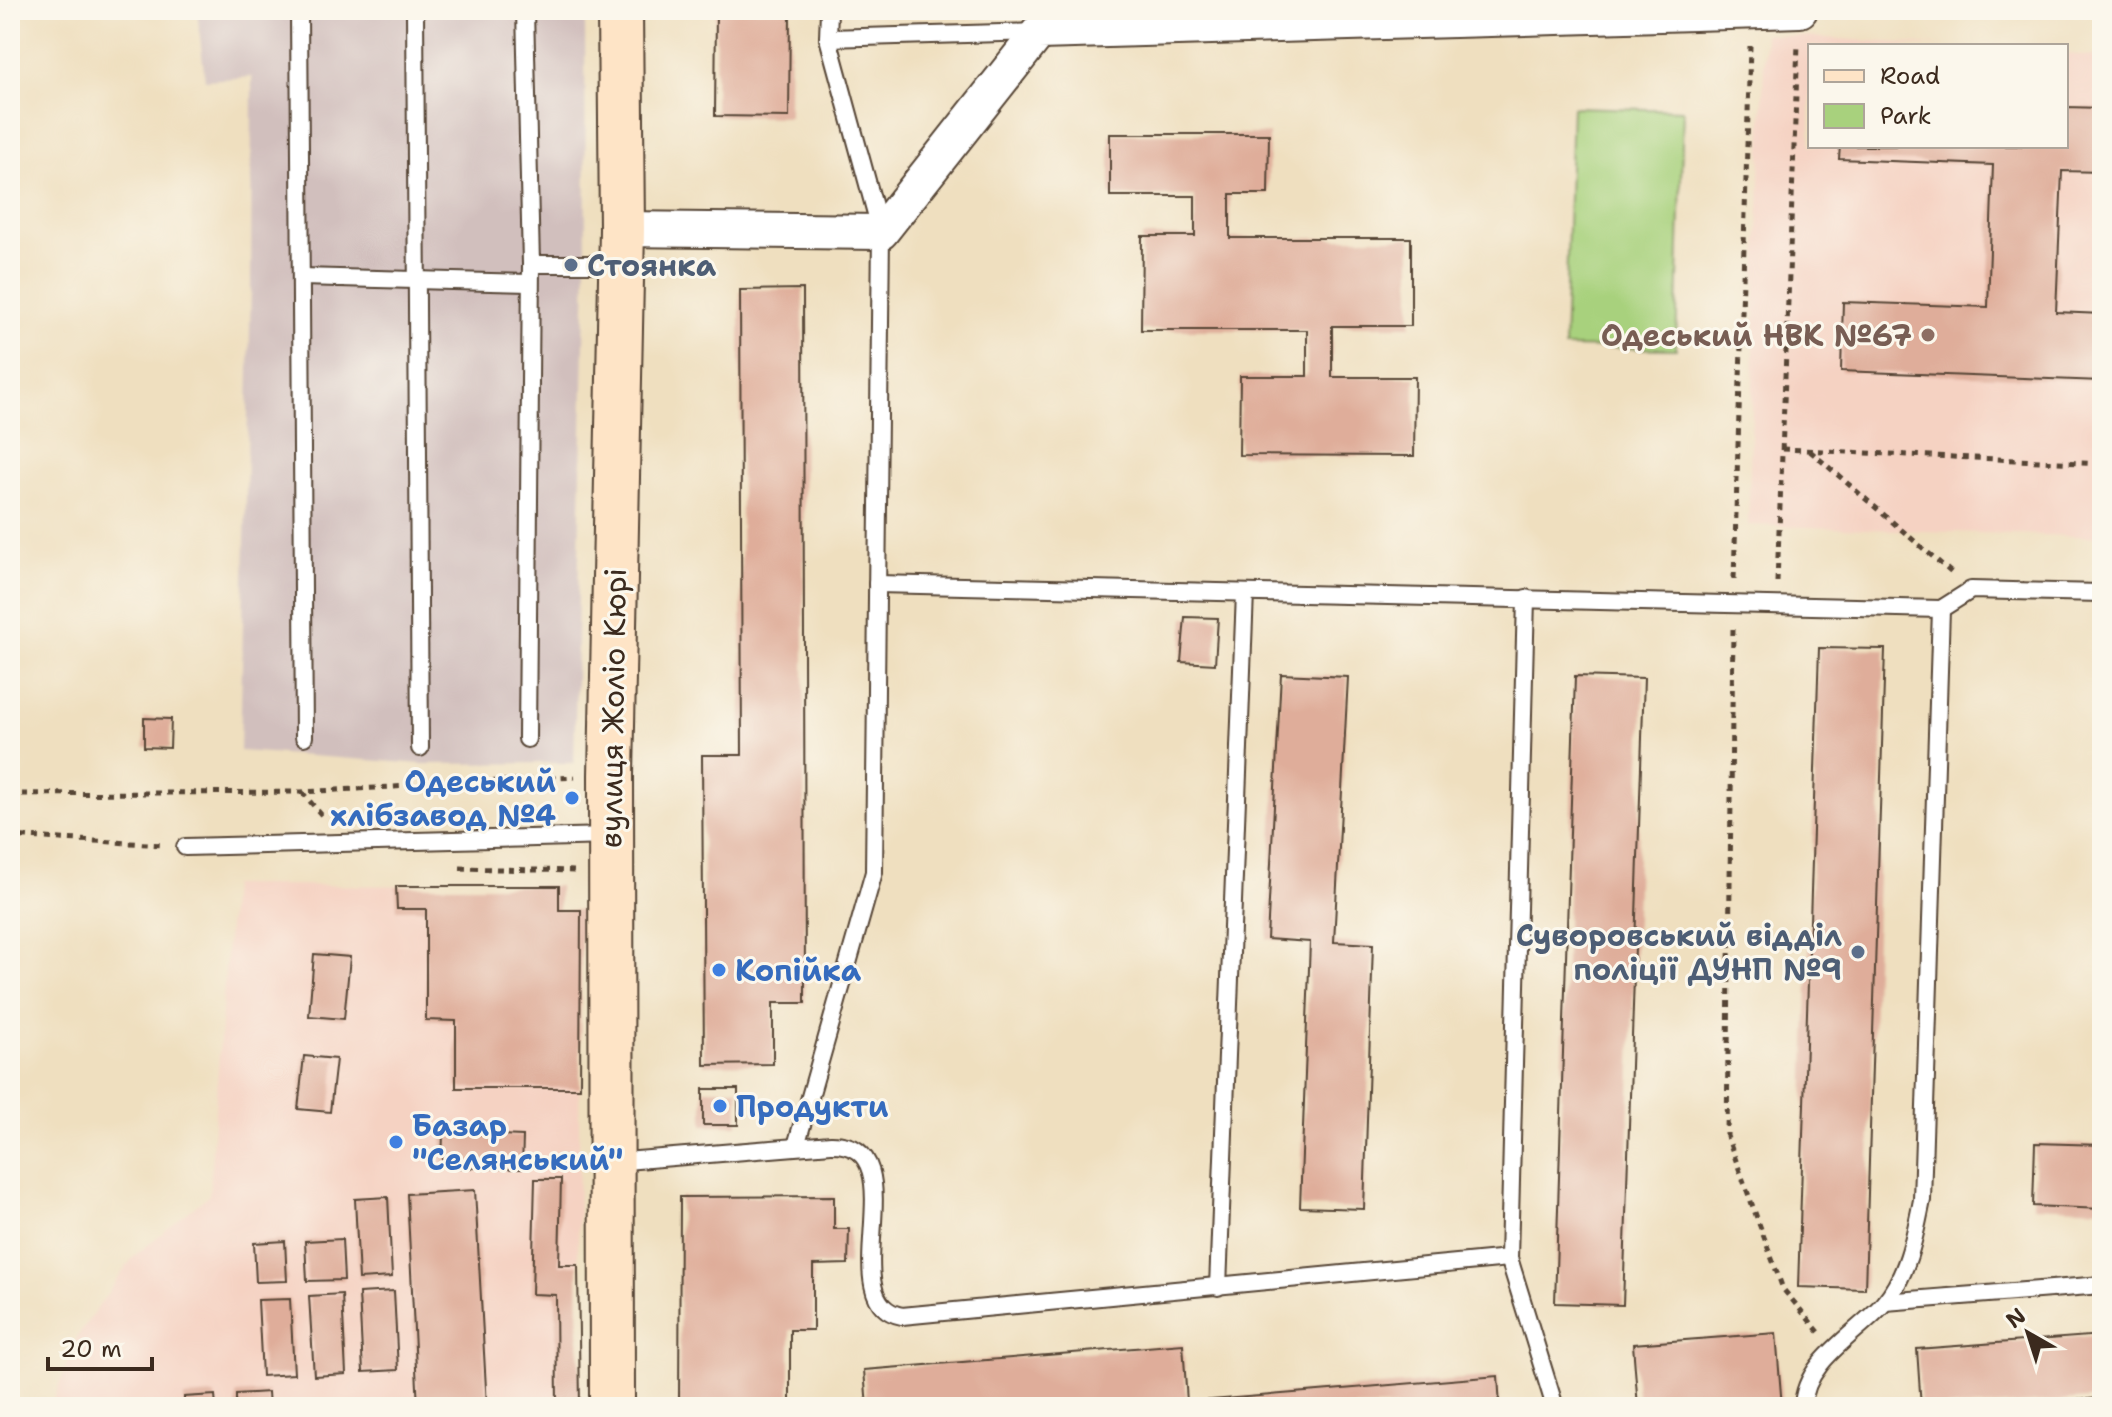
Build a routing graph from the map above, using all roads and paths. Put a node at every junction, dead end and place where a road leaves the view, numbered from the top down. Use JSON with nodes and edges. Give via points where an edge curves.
{"nodes":[{"id":1,"x":299,"y":10,"type":"edge"},
{"id":2,"x":415,"y":10,"type":"edge"},
{"id":3,"x":525,"y":10,"type":"edge"},
{"id":4,"x":620,"y":10,"type":"edge"},
{"id":5,"x":829,"y":10,"type":"edge"},
{"id":6,"x":1799,"y":10,"type":"edge"},
{"id":7,"x":1751,"y":13,"type":"junction"},
{"id":8,"x":1467,"y":15,"type":"edge"},
{"id":9,"x":1262,"y":17,"type":"edge"},
{"id":10,"x":1039,"y":21,"type":"edge"},
{"id":11,"x":828,"y":38,"type":"junction"},
{"id":12,"x":881,"y":232,"type":"junction"},
{"id":13,"x":621,"y":246,"type":"junction"},
{"id":14,"x":531,"y":264,"type":"junction"},
{"id":15,"x":301,"y":277,"type":"junction"},
{"id":16,"x":417,"y":281,"type":"junction"},
{"id":17,"x":530,"y":283,"type":"junction"},
{"id":18,"x":1782,"y":449,"type":"junction"},
{"id":19,"x":1809,"y":450,"type":"junction"},
{"id":20,"x":2102,"y":464,"type":"edge"},
{"id":21,"x":877,"y":584,"type":"junction"},
{"id":22,"x":1971,"y":590,"type":"junction"},
{"id":23,"x":1245,"y":593,"type":"junction"},
{"id":24,"x":2102,"y":593,"type":"edge"},
{"id":25,"x":1526,"y":598,"type":"junction"},
{"id":26,"x":1733,"y":603,"type":"junction"},
{"id":27,"x":1776,"y":604,"type":"junction"},
{"id":28,"x":1941,"y":609,"type":"junction"},
{"id":29,"x":304,"y":737,"type":"dead end"},
{"id":30,"x":527,"y":739,"type":"dead end"},
{"id":31,"x":420,"y":748,"type":"dead end"},
{"id":32,"x":611,"y":775,"type":"junction"},
{"id":33,"x":10,"y":794,"type":"edge"},
{"id":34,"x":10,"y":836,"type":"edge"},
{"id":35,"x":612,"y":836,"type":"junction"},
{"id":36,"x":185,"y":847,"type":"joint"},
{"id":37,"x":796,"y":1146,"type":"junction"},
{"id":38,"x":612,"y":1163,"type":"junction"},
{"id":39,"x":1509,"y":1258,"type":"junction"},
{"id":40,"x":2102,"y":1285,"type":"edge"},
{"id":41,"x":1218,"y":1287,"type":"junction"},
{"id":42,"x":1885,"y":1302,"type":"junction"},
{"id":43,"x":1833,"y":1348,"type":"junction"},
{"id":44,"x":612,"y":1407,"type":"edge"},
{"id":45,"x":1555,"y":1407,"type":"edge"},
{"id":46,"x":1803,"y":1407,"type":"edge"}],
"edges":[{"from":1,"to":15,"type":"lane"},
{"from":2,"to":16,"type":"lane"},
{"from":3,"to":14,"type":"lane"},
{"from":4,"to":13,"type":"street","name":"вулиця Жоліо Кюрі"},
{"from":5,"to":11,"type":"lane"},
{"from":6,"to":7,"type":"street"},
{"from":6,"to":18,"type":"path"},
{"from":7,"to":8,"type":"street"},
{"from":7,"to":26,"type":"path"},
{"from":8,"to":9,"type":"street"},
{"from":9,"to":10,"type":"street"},
{"from":10,"to":11,"type":"lane"},
{"from":10,"to":12,"type":"street"},
{"from":11,"to":12,"type":"lane"},
{"from":12,"to":13,"type":"street"},
{"from":12,"to":21,"type":"lane"},
{"from":13,"to":14,"type":"lane"},
{"from":13,"to":32,"type":"street","name":"вулиця Жоліо Кюрі"},
{"from":14,"to":17,"type":"lane"},
{"from":15,"to":16,"type":"lane"},
{"from":15,"to":29,"type":"lane"},
{"from":16,"to":17,"type":"lane"},
{"from":16,"to":31,"type":"lane"},
{"from":17,"to":30,"type":"lane"},
{"from":18,"to":19,"type":"path"},
{"from":18,"to":27,"type":"path"},
{"from":19,"to":20,"type":"path"},
{"from":19,"to":22,"type":"path"},
{"from":21,"to":23,"type":"lane"},
{"from":21,"to":37,"type":"lane","via":[[874,872]]},
{"from":22,"to":24,"type":"lane"},
{"from":22,"to":28,"type":"lane"},
{"from":23,"to":25,"type":"lane"},
{"from":23,"to":41,"type":"lane"},
{"from":25,"to":26,"type":"lane"},
{"from":25,"to":39,"type":"lane"},
{"from":26,"to":27,"type":"lane"},
{"from":26,"to":43,"type":"path","via":[[1727,1136],[1783,1289]]},
{"from":27,"to":28,"type":"lane"},
{"from":28,"to":42,"type":"lane","via":[[1922,1200],[1911,1254]]},
{"from":32,"to":33,"type":"path","via":[[301,792]]},
{"from":32,"to":35,"type":"street","name":"вулиця Жоліо Кюрі"},
{"from":34,"to":36,"type":"path"},
{"from":35,"to":36,"type":"lane"},
{"from":35,"to":38,"type":"street","name":"вулиця Жоліо Кюрі"},
{"from":37,"to":38,"type":"lane"},
{"from":37,"to":41,"type":"lane","via":[[841,1144],[866,1159],[873,1193],[872,1286],[878,1303],[893,1314]]},
{"from":38,"to":44,"type":"street","name":"вулиця Жоліо Кюрі"},
{"from":39,"to":41,"type":"lane"},
{"from":39,"to":45,"type":"lane"},
{"from":40,"to":42,"type":"lane"},
{"from":42,"to":43,"type":"lane"},
{"from":43,"to":46,"type":"lane","via":[[1803,1392]]}]}
